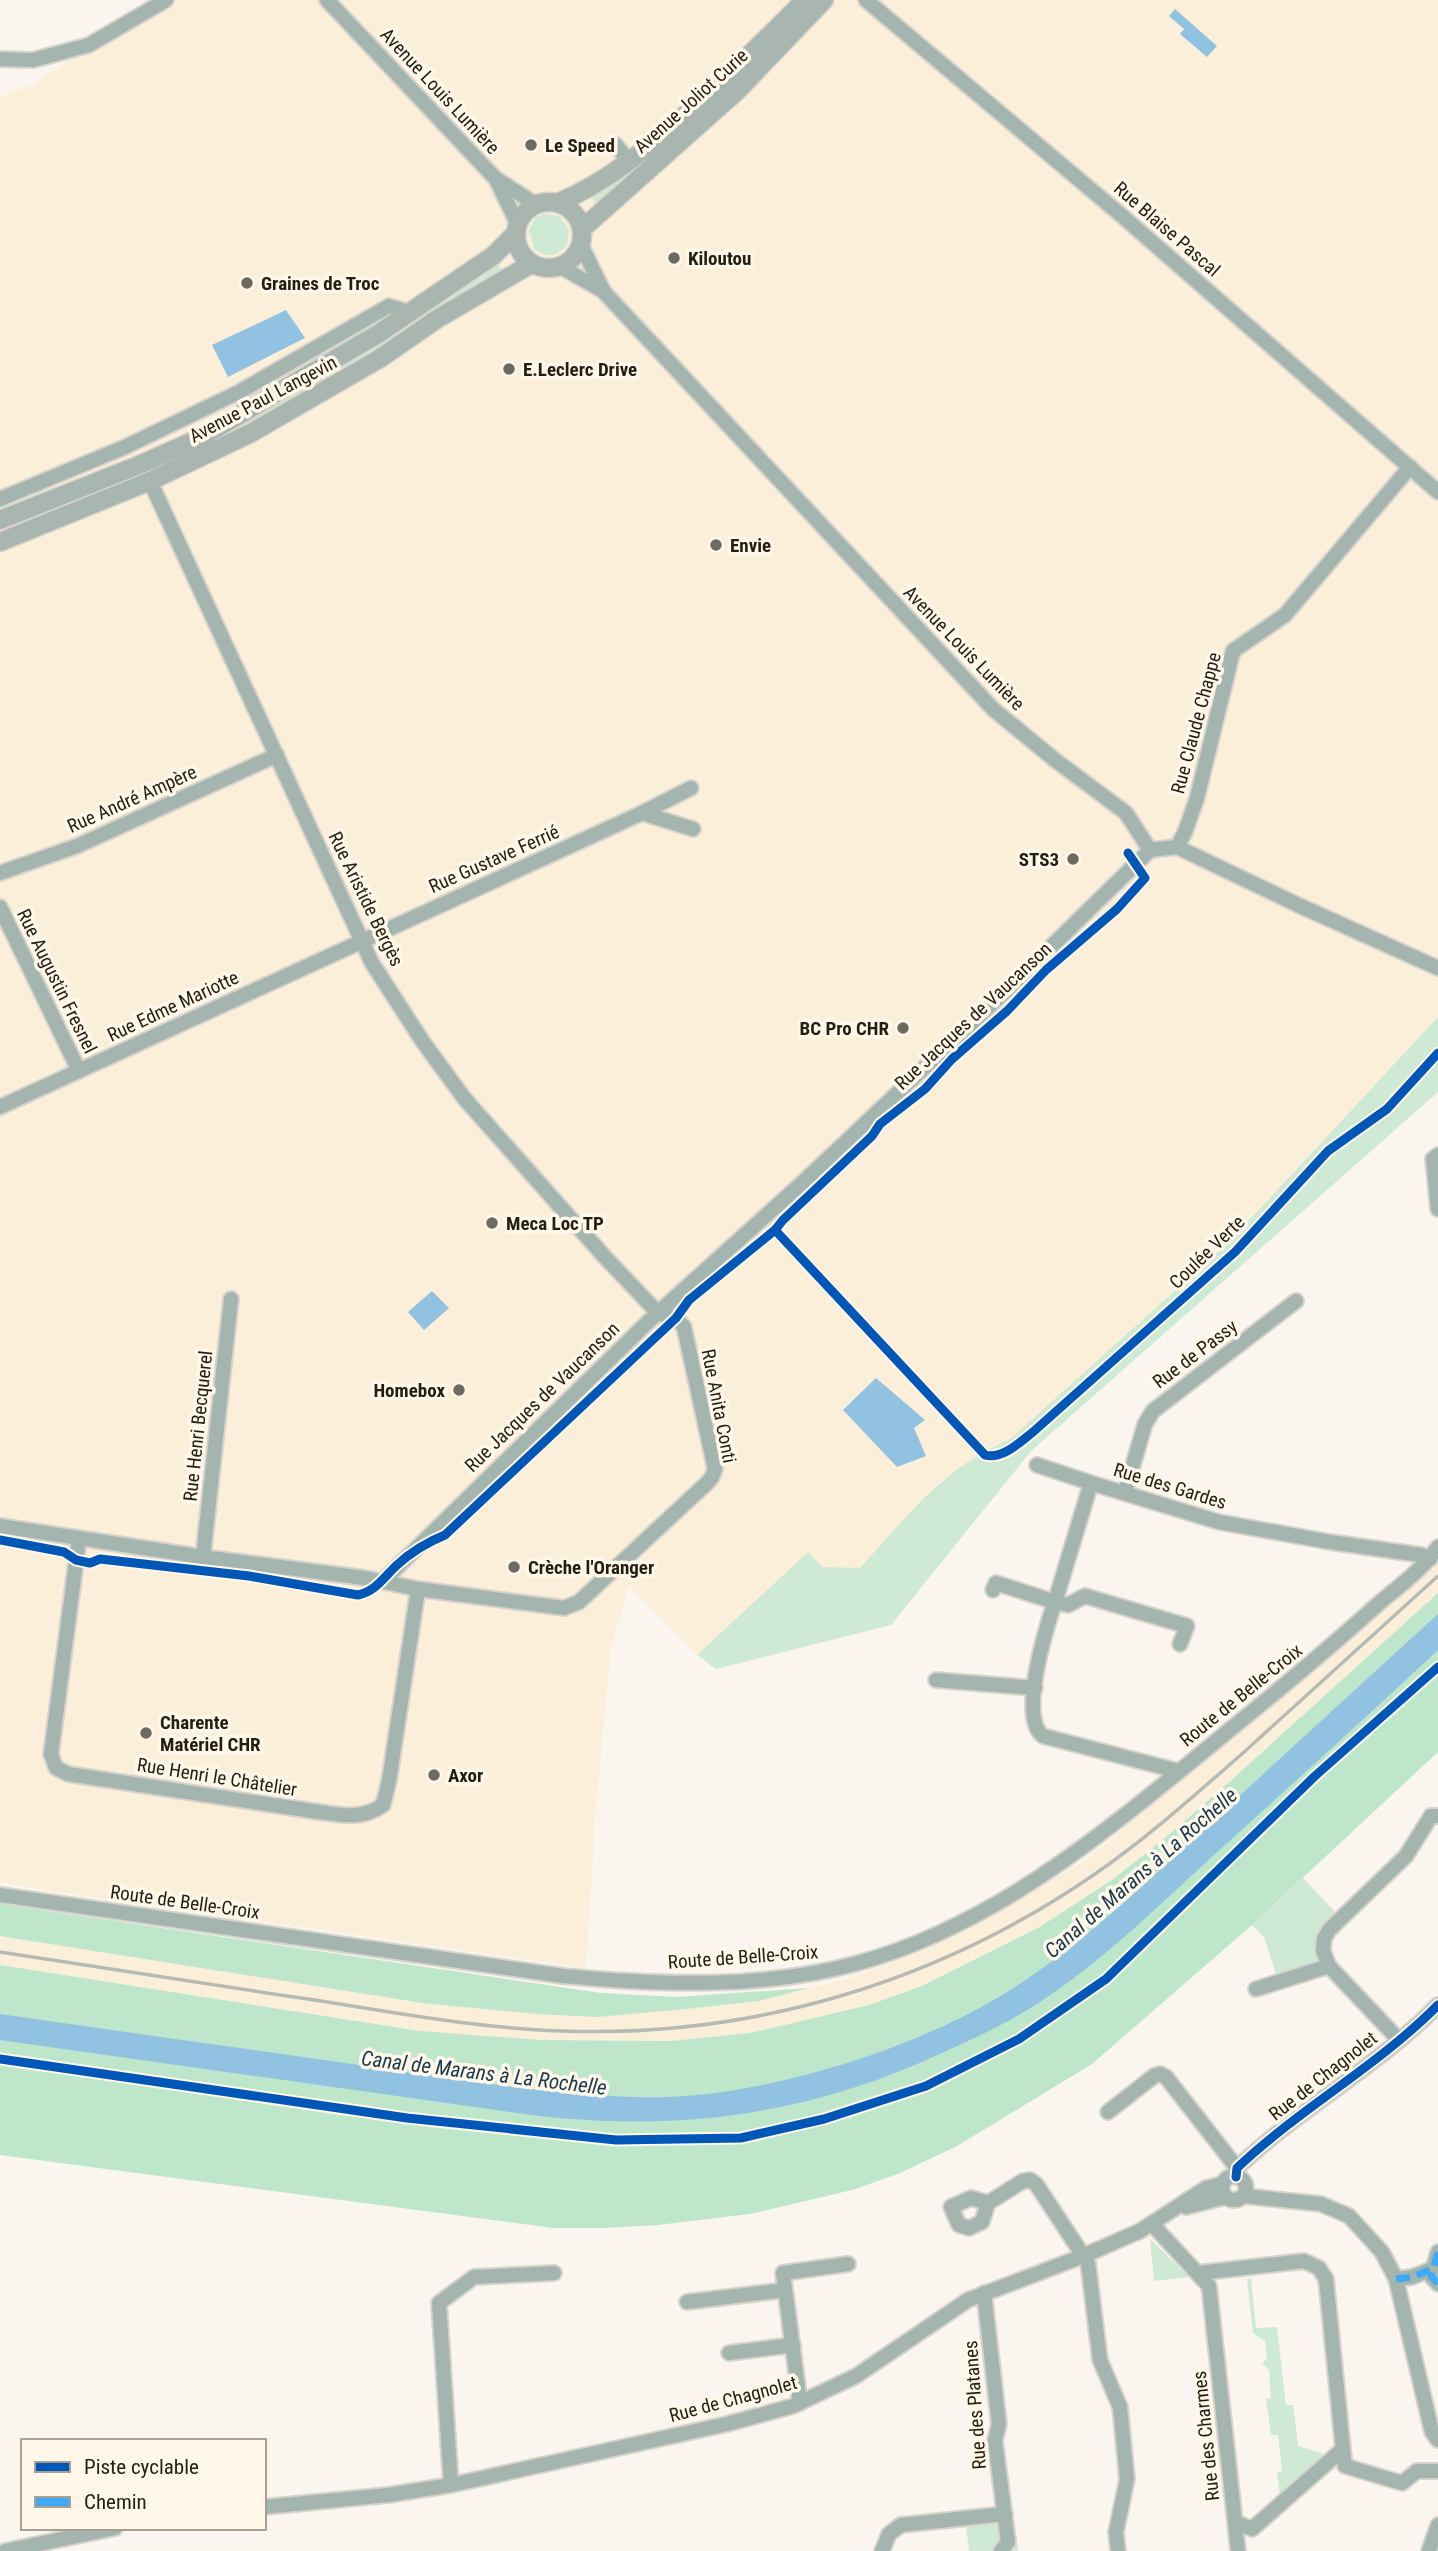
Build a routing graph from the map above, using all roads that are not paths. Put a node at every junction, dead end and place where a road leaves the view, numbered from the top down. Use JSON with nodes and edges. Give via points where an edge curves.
{"nodes":[{"id":1,"x":166,"y":0,"type":"edge"},
{"id":2,"x":327,"y":0,"type":"edge"},
{"id":3,"x":805,"y":0,"type":"edge"},
{"id":4,"x":824,"y":0,"type":"edge"},
{"id":5,"x":866,"y":0,"type":"edge"},
{"id":6,"x":0,"y":59,"type":"edge"},
{"id":7,"x":616,"y":145,"type":"dead end"},
{"id":8,"x":629,"y":162,"type":"junction"},
{"id":9,"x":495,"y":178,"type":"junction"},
{"id":10,"x":557,"y":203,"type":"junction"},
{"id":11,"x":535,"y":204,"type":"junction"},
{"id":12,"x":516,"y":229,"type":"junction"},
{"id":13,"x":581,"y":237,"type":"junction"},
{"id":14,"x":531,"y":264,"type":"junction"},
{"id":15,"x":561,"y":267,"type":"junction"},
{"id":16,"x":603,"y":291,"type":"junction"},
{"id":17,"x":411,"y":313,"type":"junction"},
{"id":18,"x":1410,"y":467,"type":"junction"},
{"id":19,"x":150,"y":481,"type":"junction"},
{"id":20,"x":1438,"y":492,"type":"edge"},
{"id":21,"x":0,"y":499,"type":"edge"},
{"id":22,"x":0,"y":520,"type":"edge"},
{"id":23,"x":0,"y":542,"type":"edge"},
{"id":24,"x":277,"y":755,"type":"junction"},
{"id":25,"x":691,"y":788,"type":"dead end"},
{"id":26,"x":642,"y":813,"type":"junction"},
{"id":27,"x":693,"y":828,"type":"dead end"},
{"id":28,"x":1177,"y":846,"type":"junction"},
{"id":29,"x":1150,"y":850,"type":"junction"},
{"id":30,"x":0,"y":873,"type":"edge"},
{"id":31,"x":0,"y":907,"type":"edge"},
{"id":32,"x":361,"y":940,"type":"junction"},
{"id":33,"x":1438,"y":968,"type":"edge"},
{"id":34,"x":79,"y":1071,"type":"junction"},
{"id":35,"x":0,"y":1107,"type":"edge"},
{"id":36,"x":1438,"y":1155,"type":"edge"},
{"id":37,"x":1438,"y":1209,"type":"edge"},
{"id":38,"x":231,"y":1299,"type":"dead end"},
{"id":39,"x":1296,"y":1301,"type":"dead end"},
{"id":40,"x":658,"y":1312,"type":"junction"},
{"id":41,"x":1037,"y":1465,"type":"dead end"},
{"id":42,"x":1091,"y":1483,"type":"junction"},
{"id":43,"x":1125,"y":1492,"type":"junction"},
{"id":44,"x":0,"y":1526,"type":"edge"},
{"id":45,"x":79,"y":1539,"type":"junction"},
{"id":46,"x":1434,"y":1553,"type":"edge"},
{"id":47,"x":203,"y":1557,"type":"junction"},
{"id":48,"x":383,"y":1581,"type":"junction"},
{"id":49,"x":418,"y":1589,"type":"junction"},
{"id":50,"x":993,"y":1590,"type":"dead end"},
{"id":51,"x":1055,"y":1602,"type":"junction"},
{"id":52,"x":1180,"y":1644,"type":"dead end"},
{"id":53,"x":936,"y":1680,"type":"dead end"},
{"id":54,"x":1035,"y":1688,"type":"junction"},
{"id":55,"x":1178,"y":1771,"type":"junction"},
{"id":56,"x":1438,"y":1816,"type":"edge"},
{"id":57,"x":0,"y":1895,"type":"edge"},
{"id":58,"x":1329,"y":1966,"type":"junction"},
{"id":59,"x":1256,"y":1989,"type":"dead end"},
{"id":60,"x":1438,"y":2005,"type":"edge"},
{"id":61,"x":1399,"y":2040,"type":"junction"},
{"id":62,"x":1108,"y":2112,"type":"dead end"},
{"id":63,"x":1230,"y":2181,"type":"junction"},
{"id":64,"x":1244,"y":2196,"type":"junction"},
{"id":65,"x":988,"y":2203,"type":"dead end"},
{"id":66,"x":1152,"y":2224,"type":"junction"},
{"id":67,"x":1438,"y":2252,"type":"edge"},
{"id":68,"x":1083,"y":2256,"type":"junction"},
{"id":69,"x":848,"y":2264,"type":"dead end"},
{"id":70,"x":554,"y":2273,"type":"dead end"},
{"id":71,"x":1198,"y":2273,"type":"junction"},
{"id":72,"x":1435,"y":2278,"type":"edge"},
{"id":73,"x":1396,"y":2279,"type":"junction"},
{"id":74,"x":785,"y":2290,"type":"junction"},
{"id":75,"x":984,"y":2293,"type":"junction"},
{"id":76,"x":687,"y":2302,"type":"dead end"},
{"id":77,"x":793,"y":2345,"type":"junction"},
{"id":78,"x":729,"y":2353,"type":"dead end"},
{"id":79,"x":800,"y":2403,"type":"junction"},
{"id":80,"x":1438,"y":2440,"type":"edge"},
{"id":81,"x":1343,"y":2449,"type":"junction"},
{"id":82,"x":1328,"y":2461,"type":"junction"},
{"id":83,"x":1345,"y":2466,"type":"junction"},
{"id":84,"x":1438,"y":2471,"type":"edge"},
{"id":85,"x":451,"y":2485,"type":"junction"},
{"id":86,"x":266,"y":2507,"type":"edge"},
{"id":87,"x":1004,"y":2514,"type":"junction"},
{"id":88,"x":1235,"y":2522,"type":"junction"},
{"id":89,"x":1438,"y":2525,"type":"edge"},
{"id":90,"x":1252,"y":2529,"type":"junction"},
{"id":91,"x":105,"y":2530,"type":"edge"},
{"id":92,"x":85,"y":2534,"type":"junction"},
{"id":93,"x":1237,"y":2547,"type":"edge"},
{"id":94,"x":5,"y":2551,"type":"edge"},
{"id":95,"x":83,"y":2551,"type":"edge"},
{"id":96,"x":881,"y":2551,"type":"edge"},
{"id":97,"x":1001,"y":2551,"type":"edge"},
{"id":98,"x":1118,"y":2551,"type":"edge"},
{"id":99,"x":1429,"y":2551,"type":"edge"}],
"edges":[{"from":1,"to":6,"type":"street","via":[[89,45],[33,60]]},
{"from":2,"to":9,"type":"street","name":"Avenue Louis Lumière"},
{"from":3,"to":8,"type":"main road","name":"Avenue Joliot Curie","via":[[745,61]]},
{"from":4,"to":13,"type":"main road","name":"Avenue Joliot Curie","via":[[737,91],[628,185]]},
{"from":5,"to":18,"type":"street","name":"Rue Blaise Pascal"},
{"from":7,"to":8,"type":"street"},
{"from":8,"to":10,"type":"main road","name":"Avenue Joliot Curie","via":[[585,192]]},
{"from":9,"to":11,"type":"street","name":"Avenue Louis Lumière"},
{"from":9,"to":12,"type":"street","name":"Avenue Louis Lumière"},
{"from":10,"to":11,"type":"main road"},
{"from":10,"to":13,"type":"main road","via":[[573,212]]},
{"from":11,"to":12,"type":"main road","via":[[521,215]]},
{"from":12,"to":14,"type":"main road","via":[[519,251]]},
{"from":12,"to":17,"type":"main road","name":"Avenue Paul Langevin","via":[[503,248]]},
{"from":13,"to":15,"type":"main road","via":[[570,261]]},
{"from":13,"to":16,"type":"street","name":"Avenue Louis Lumière"},
{"from":14,"to":15,"type":"main road"},
{"from":14,"to":19,"type":"main road","name":"Avenue Paul Langevin","via":[[251,433]]},
{"from":15,"to":16,"type":"street","name":"Avenue Louis Lumière"},
{"from":16,"to":29,"type":"street","name":"Avenue Louis Lumière","via":[[993,709],[1126,813]]},
{"from":17,"to":21,"type":"street","via":[[389,306],[239,392],[125,447]]},
{"from":17,"to":22,"type":"main road","name":"Avenue Paul Langevin","via":[[200,438]]},
{"from":18,"to":20,"type":"street","name":"Rue Blaise Pascal"},
{"from":18,"to":28,"type":"street","name":"Rue Claude Chappe","via":[[1285,615],[1233,651],[1196,798]]},
{"from":19,"to":23,"type":"main road","name":"Avenue Paul Langevin"},
{"from":19,"to":24,"type":"street","name":"Rue Aristide Bergès"},
{"from":24,"to":30,"type":"street","name":"Rue André Ampère","via":[[77,846]]},
{"from":24,"to":32,"type":"street","name":"Rue Aristide Bergès"},
{"from":25,"to":26,"type":"street","name":"Rue Gustave Ferrié"},
{"from":26,"to":27,"type":"street"},
{"from":26,"to":32,"type":"street","name":"Rue Gustave Ferrié"},
{"from":28,"to":29,"type":"street"},
{"from":28,"to":33,"type":"street"},
{"from":29,"to":40,"type":"street","name":"Rue Jacques de Vaucanson","via":[[801,1184]]},
{"from":31,"to":34,"type":"street","name":"Rue Augustin Fresnel"},
{"from":32,"to":34,"type":"street","name":"Rue Edme Mariotte"},
{"from":32,"to":40,"type":"street","name":"Rue Aristide Bergès","via":[[416,1031],[464,1098]]},
{"from":34,"to":35,"type":"street","name":"Rue Edme Mariotte"},
{"from":36,"to":37,"type":"street","via":[[1433,1159]]},
{"from":38,"to":47,"type":"street","name":"Rue Henri Becquerel"},
{"from":39,"to":43,"type":"street","name":"Rue de Passy","via":[[1153,1411]]},
{"from":40,"to":48,"type":"street","name":"Rue Jacques de Vaucanson"},
{"from":40,"to":49,"type":"street","name":"Rue Anita Conti","via":[[676,1318],[684,1327],[714,1460],[712,1477],[571,1607]]},
{"from":41,"to":42,"type":"street"},
{"from":42,"to":43,"type":"street","name":"Rue des Gardes"},
{"from":42,"to":51,"type":"street","name":"Rue des Gardes"},
{"from":43,"to":46,"type":"street","name":"Rue des Gardes","via":[[1219,1522],[1330,1542]]},
{"from":44,"to":45,"type":"street"},
{"from":45,"to":47,"type":"street"},
{"from":45,"to":49,"type":"street","name":"Rue Henri le Châtelier","via":[[51,1754],[56,1768],[68,1774],[318,1812],[366,1815],[383,1805]]},
{"from":46,"to":55,"type":"street","name":"Route de Belle-Croix","via":[[1318,1658]]},
{"from":47,"to":48,"type":"street"},
{"from":48,"to":49,"type":"street","name":"Rue Anita Conti"},
{"from":50,"to":51,"type":"street","via":[[996,1583]]},
{"from":51,"to":52,"type":"street","via":[[1068,1605],[1085,1595],[1187,1626]]},
{"from":51,"to":54,"type":"street","name":"Rue des Gardes","via":[[1039,1651]]},
{"from":53,"to":54,"type":"street"},
{"from":54,"to":55,"type":"street","name":"Rue des Gardes","via":[[1032,1720],[1043,1736]]},
{"from":55,"to":57,"type":"street","name":"Route de Belle-Croix","via":[[1080,1851],[985,1910],[921,1941],[857,1964],[778,1977],[658,1983],[563,1976]]},
{"from":56,"to":58,"type":"street","via":[[1431,1816],[1406,1856],[1329,1930],[1323,1951]]},
{"from":58,"to":59,"type":"street"},
{"from":58,"to":61,"type":"street"},
{"from":60,"to":61,"type":"street","name":"Rue de Chagnolet"},
{"from":61,"to":63,"type":"street","name":"Rue de Chagnolet","via":[[1268,2141]]},
{"from":62,"to":63,"type":"street","via":[[1154,2076],[1166,2077]]},
{"from":63,"to":64,"type":"street","via":[[1245,2183]]},
{"from":63,"to":64,"type":"street","name":"Rue de Chagnolet","via":[[1235,2200]]},
{"from":63,"to":66,"type":"street","name":"Rue de Chagnolet","via":[[1204,2201]]},
{"from":64,"to":73,"type":"street","name":"Rue de Chagnolet","via":[[1321,2204],[1349,2216],[1382,2252]]},
{"from":65,"to":68,"type":"street","via":[[1030,2180]]},
{"from":66,"to":68,"type":"street","name":"Rue de Chagnolet"},
{"from":66,"to":71,"type":"street","name":"Rue des Charmes"},
{"from":67,"to":72,"type":"street"},
{"from":68,"to":75,"type":"street","name":"Rue de Chagnolet"},
{"from":68,"to":98,"type":"street","via":[[1088,2263],[1100,2360],[1120,2407],[1127,2479],[1116,2532]]},
{"from":69,"to":74,"type":"street","via":[[783,2273]]},
{"from":70,"to":85,"type":"street","via":[[474,2277],[439,2303]]},
{"from":71,"to":81,"type":"street","via":[[1304,2261],[1324,2273]]},
{"from":71,"to":88,"type":"street","name":"Rue des Charmes","via":[[1209,2286]]},
{"from":72,"to":73,"type":"street"},
{"from":73,"to":80,"type":"street","name":"Rue de Chagnolet","via":[[1432,2431]]},
{"from":74,"to":76,"type":"street"},
{"from":74,"to":77,"type":"street"},
{"from":75,"to":79,"type":"street","name":"Rue de Chagnolet","via":[[856,2376]]},
{"from":75,"to":87,"type":"street","name":"Rue des Platanes"},
{"from":77,"to":78,"type":"street"},
{"from":77,"to":79,"type":"street"},
{"from":79,"to":85,"type":"street","name":"Rue de Chagnolet","via":[[727,2424]]},
{"from":81,"to":82,"type":"street"},
{"from":81,"to":83,"type":"street"},
{"from":82,"to":83,"type":"street"},
{"from":82,"to":90,"type":"street"},
{"from":83,"to":84,"type":"street","via":[[1402,2483],[1417,2471]]},
{"from":85,"to":86,"type":"street","name":"Rue de Chagnolet"},
{"from":87,"to":96,"type":"street","via":[[901,2525]]},
{"from":87,"to":97,"type":"street","name":"Rue des Platanes","via":[[1008,2542]]},
{"from":88,"to":90,"type":"street","name":"Rue des Charmes"},
{"from":88,"to":93,"type":"street"},
{"from":89,"to":99,"type":"street"},
{"from":90,"to":93,"type":"street"},
{"from":91,"to":92,"type":"street"},
{"from":92,"to":94,"type":"street"},
{"from":92,"to":95,"type":"street"}]}
